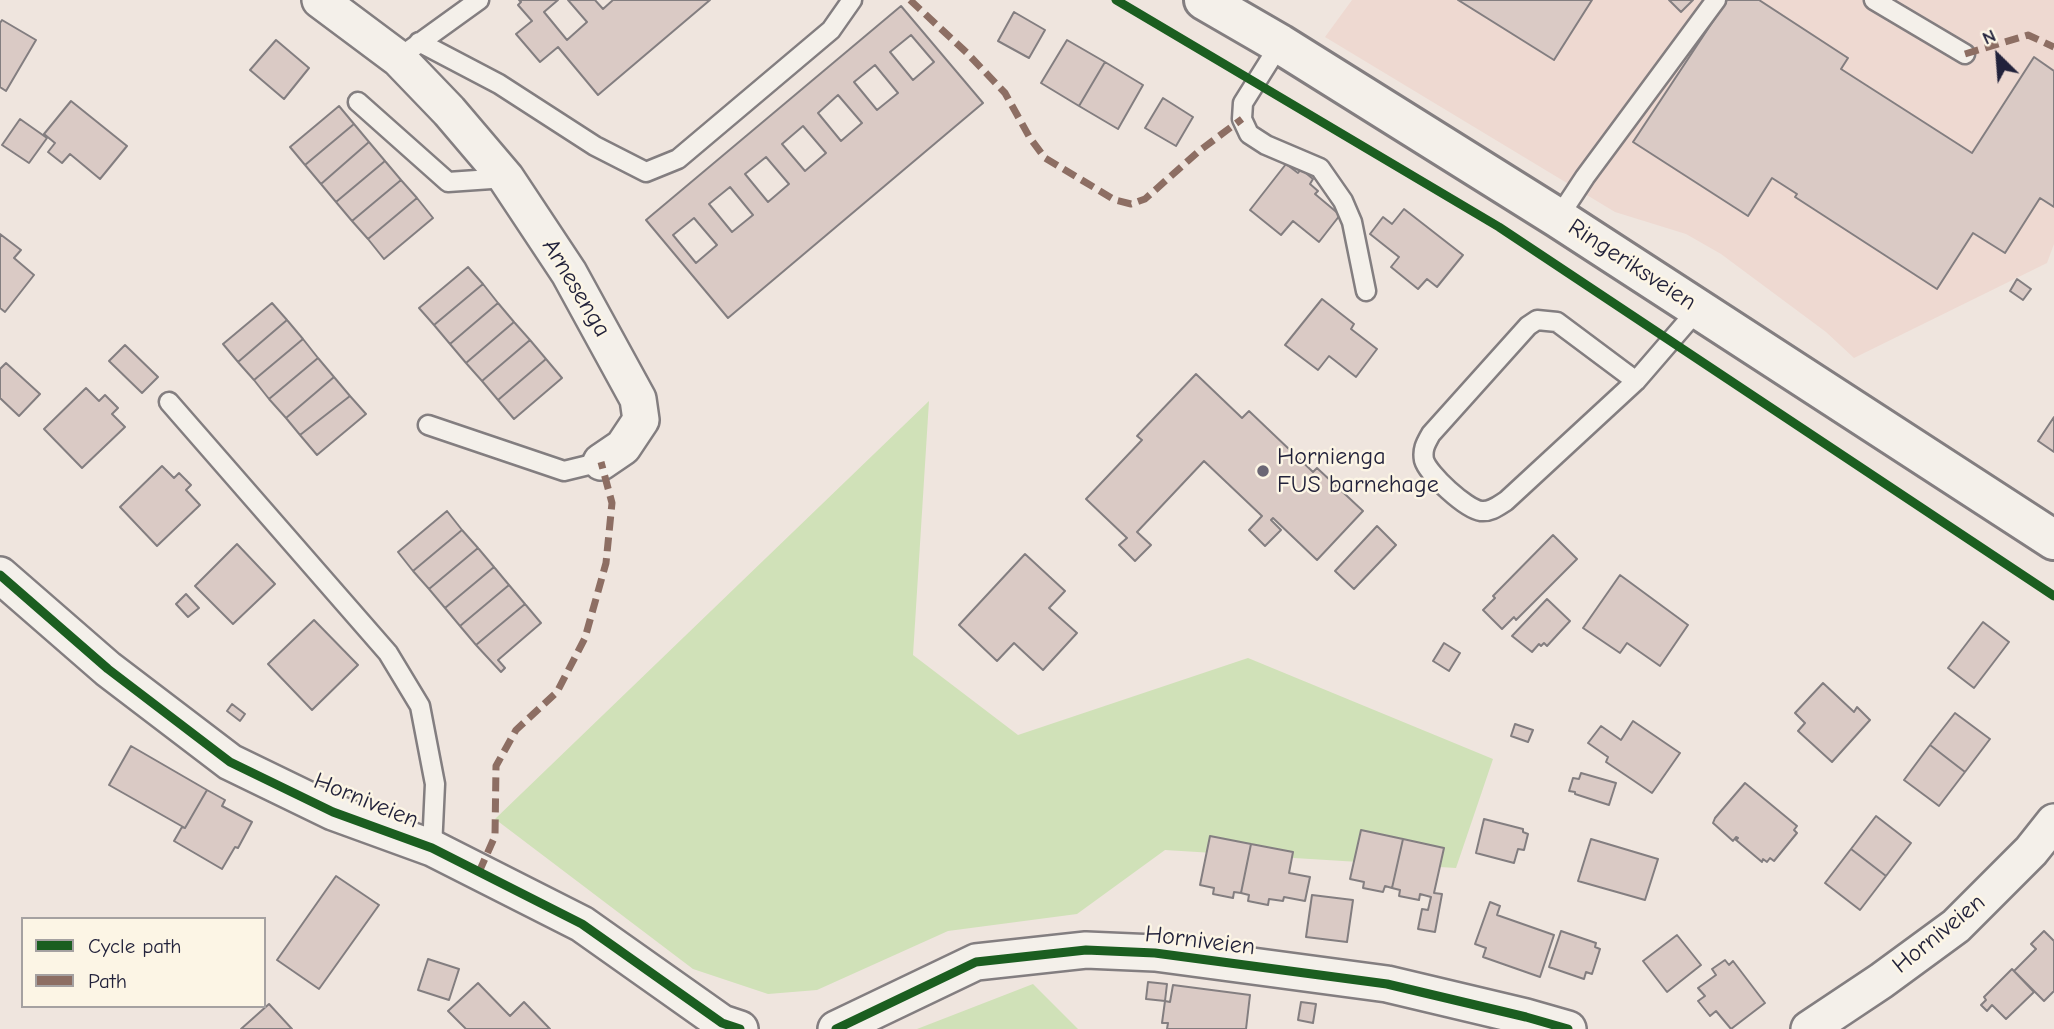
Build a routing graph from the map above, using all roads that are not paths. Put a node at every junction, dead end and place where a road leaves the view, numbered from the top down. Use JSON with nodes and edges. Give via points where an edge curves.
{"nodes":[{"id":1,"x":320,"y":0,"type":"edge"},
{"id":2,"x":479,"y":0,"type":"edge"},
{"id":3,"x":852,"y":0,"type":"edge"},
{"id":4,"x":1204,"y":0,"type":"edge"},
{"id":5,"x":1716,"y":0,"type":"edge"},
{"id":6,"x":1874,"y":0,"type":"edge"},
{"id":7,"x":1280,"y":44,"type":"junction"},
{"id":8,"x":409,"y":51,"type":"junction"},
{"id":9,"x":1965,"y":54,"type":"dead end"},
{"id":10,"x":358,"y":102,"type":"dead end"},
{"id":11,"x":506,"y":178,"type":"junction"},
{"id":12,"x":1558,"y":218,"type":"junction"},
{"id":13,"x":1366,"y":291,"type":"dead end"},
{"id":14,"x":1699,"y":308,"type":"junction"},
{"id":15,"x":1636,"y":382,"type":"junction"},
{"id":16,"x":169,"y":402,"type":"dead end"},
{"id":17,"x":428,"y":425,"type":"dead end"},
{"id":18,"x":601,"y":462,"type":"joint"},
{"id":19,"x":2054,"y":540,"type":"edge"},
{"id":20,"x":0,"y":575,"type":"edge"},
{"id":21,"x":2054,"y":822,"type":"edge"},
{"id":22,"x":432,"y":848,"type":"junction"},
{"id":23,"x":740,"y":1029,"type":"edge"},
{"id":24,"x":836,"y":1029,"type":"edge"},
{"id":25,"x":1568,"y":1029,"type":"edge"},
{"id":26,"x":1809,"y":1029,"type":"edge"}],
"edges":[{"from":1,"to":8,"type":"street","name":"Arnesenga"},
{"from":2,"to":8,"type":"lane"},
{"from":3,"to":8,"type":"lane","via":[[831,30],[678,159],[646,172],[595,146],[499,84]]},
{"from":4,"to":7,"type":"main road","name":"Ringeriksveien"},
{"from":5,"to":12,"type":"lane"},
{"from":6,"to":9,"type":"lane"},
{"from":7,"to":12,"type":"main road","name":"Ringeriksveien"},
{"from":7,"to":13,"type":"lane","via":[[1243,103],[1242,119],[1249,134],[1266,145],[1320,168],[1352,222]]},
{"from":8,"to":11,"type":"street","name":"Arnesenga","via":[[449,111]]},
{"from":10,"to":11,"type":"lane","via":[[448,182]]},
{"from":11,"to":18,"type":"street","name":"Arnesenga","via":[[569,273],[638,399],[641,420],[623,447]]},
{"from":12,"to":14,"type":"main road","name":"Ringeriksveien"},
{"from":14,"to":15,"type":"lane"},
{"from":14,"to":19,"type":"main road","name":"Ringeriksveien"},
{"from":15,"to":15,"type":"lane","via":[[1493,509],[1469,508],[1424,461],[1423,448],[1431,434],[1537,320],[1558,322]]},
{"from":16,"to":22,"type":"lane","via":[[388,653],[420,706],[435,784]]},
{"from":17,"to":18,"type":"lane","name":"Arnesenga","via":[[564,471]]},
{"from":20,"to":22,"type":"street","name":"Horniveien","via":[[108,669],[230,762],[333,812]]},
{"from":21,"to":26,"type":"street","name":"Horniveien","via":[[1956,926]]},
{"from":22,"to":23,"type":"street","name":"Horniveien","via":[[582,924],[722,1023]]},
{"from":24,"to":25,"type":"street","name":"Horniveien","via":[[976,961],[1086,950],[1155,953],[1387,984]]}]}
